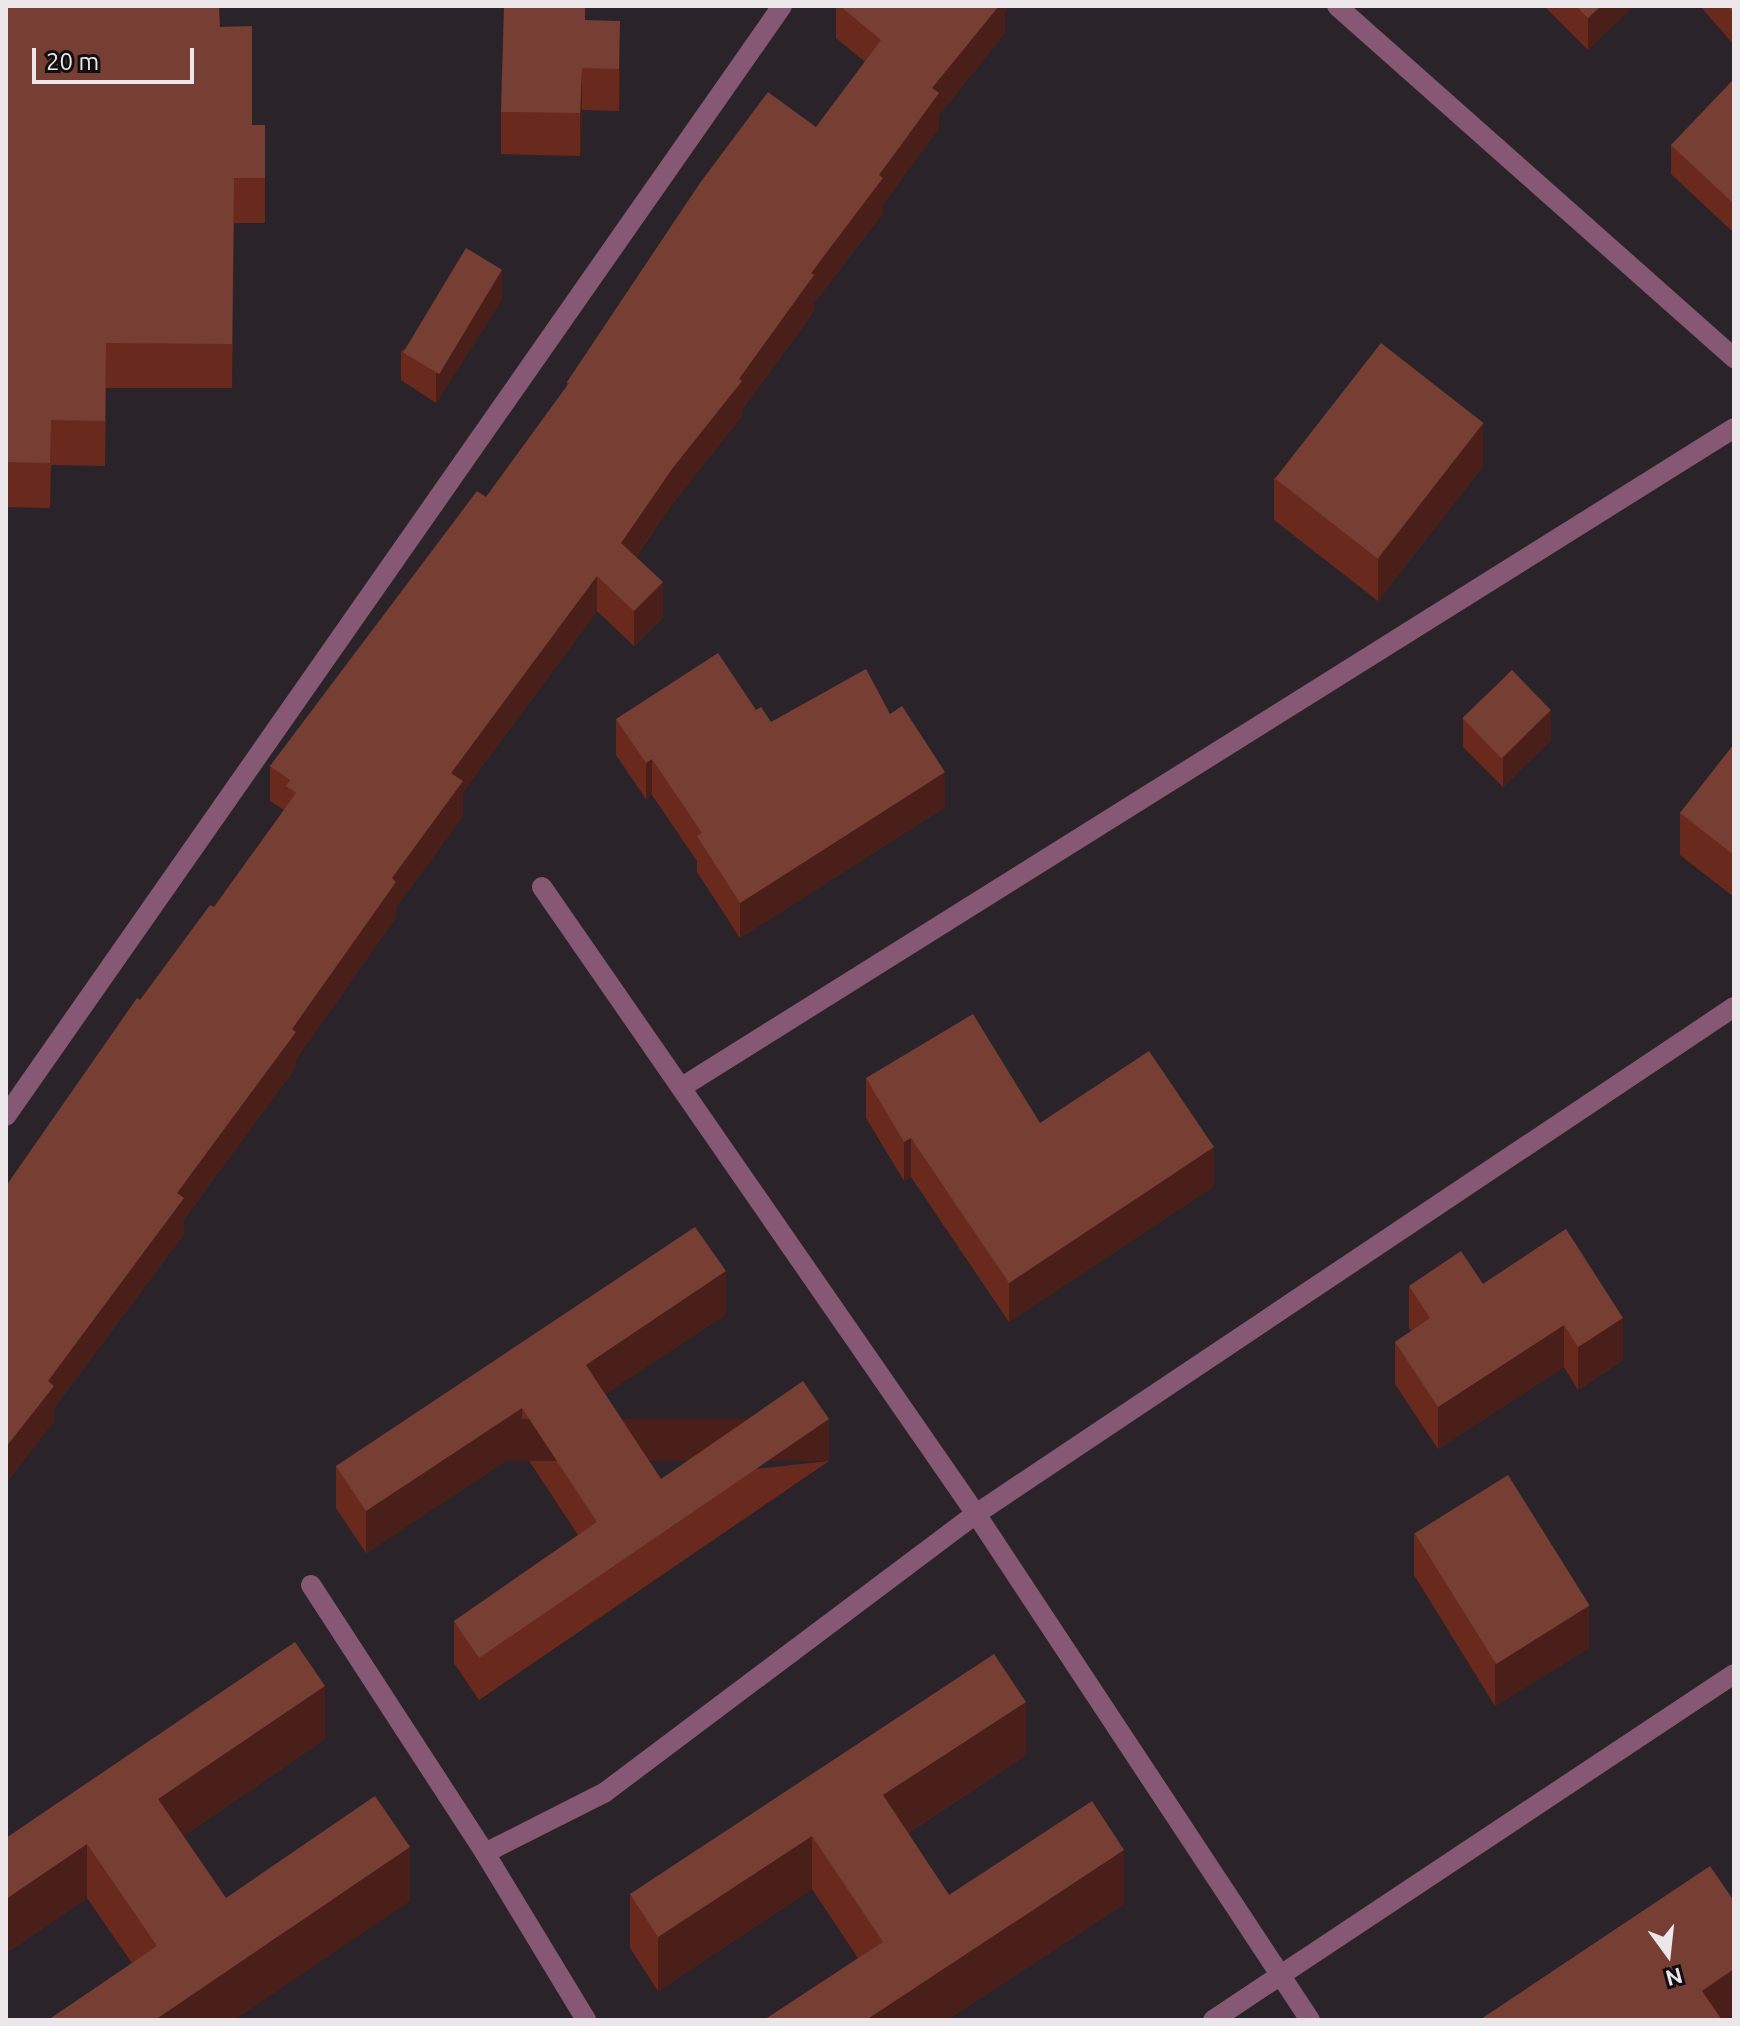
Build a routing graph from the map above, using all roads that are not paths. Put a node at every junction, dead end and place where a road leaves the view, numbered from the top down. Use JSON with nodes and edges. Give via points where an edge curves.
{"nodes":[{"id":1,"x":782,"y":6,"type":"edge"},
{"id":2,"x":1337,"y":6,"type":"edge"},
{"id":3,"x":1734,"y":358,"type":"edge"},
{"id":4,"x":1734,"y":428,"type":"edge"},
{"id":5,"x":542,"y":887,"type":"dead end"},
{"id":6,"x":1734,"y":1007,"type":"edge"},
{"id":7,"x":682,"y":1087,"type":"junction"},
{"id":8,"x":6,"y":1116,"type":"edge"},
{"id":9,"x":976,"y":1514,"type":"junction"},
{"id":10,"x":311,"y":1585,"type":"dead end"},
{"id":11,"x":1734,"y":1674,"type":"edge"},
{"id":12,"x":485,"y":1853,"type":"junction"},
{"id":13,"x":1281,"y":1975,"type":"junction"},
{"id":14,"x":586,"y":2020,"type":"edge"},
{"id":15,"x":1213,"y":2020,"type":"edge"},
{"id":16,"x":1310,"y":2020,"type":"edge"}],
"edges":[{"from":1,"to":8,"type":"street"},
{"from":2,"to":3,"type":"street"},
{"from":4,"to":7,"type":"street"},
{"from":5,"to":7,"type":"street"},
{"from":6,"to":9,"type":"street"},
{"from":7,"to":9,"type":"street"},
{"from":9,"to":12,"type":"street","via":[[604,1793]]},
{"from":9,"to":13,"type":"street"},
{"from":10,"to":12,"type":"street"},
{"from":11,"to":13,"type":"street"},
{"from":12,"to":14,"type":"street"},
{"from":13,"to":15,"type":"street"},
{"from":13,"to":16,"type":"street"}]}
